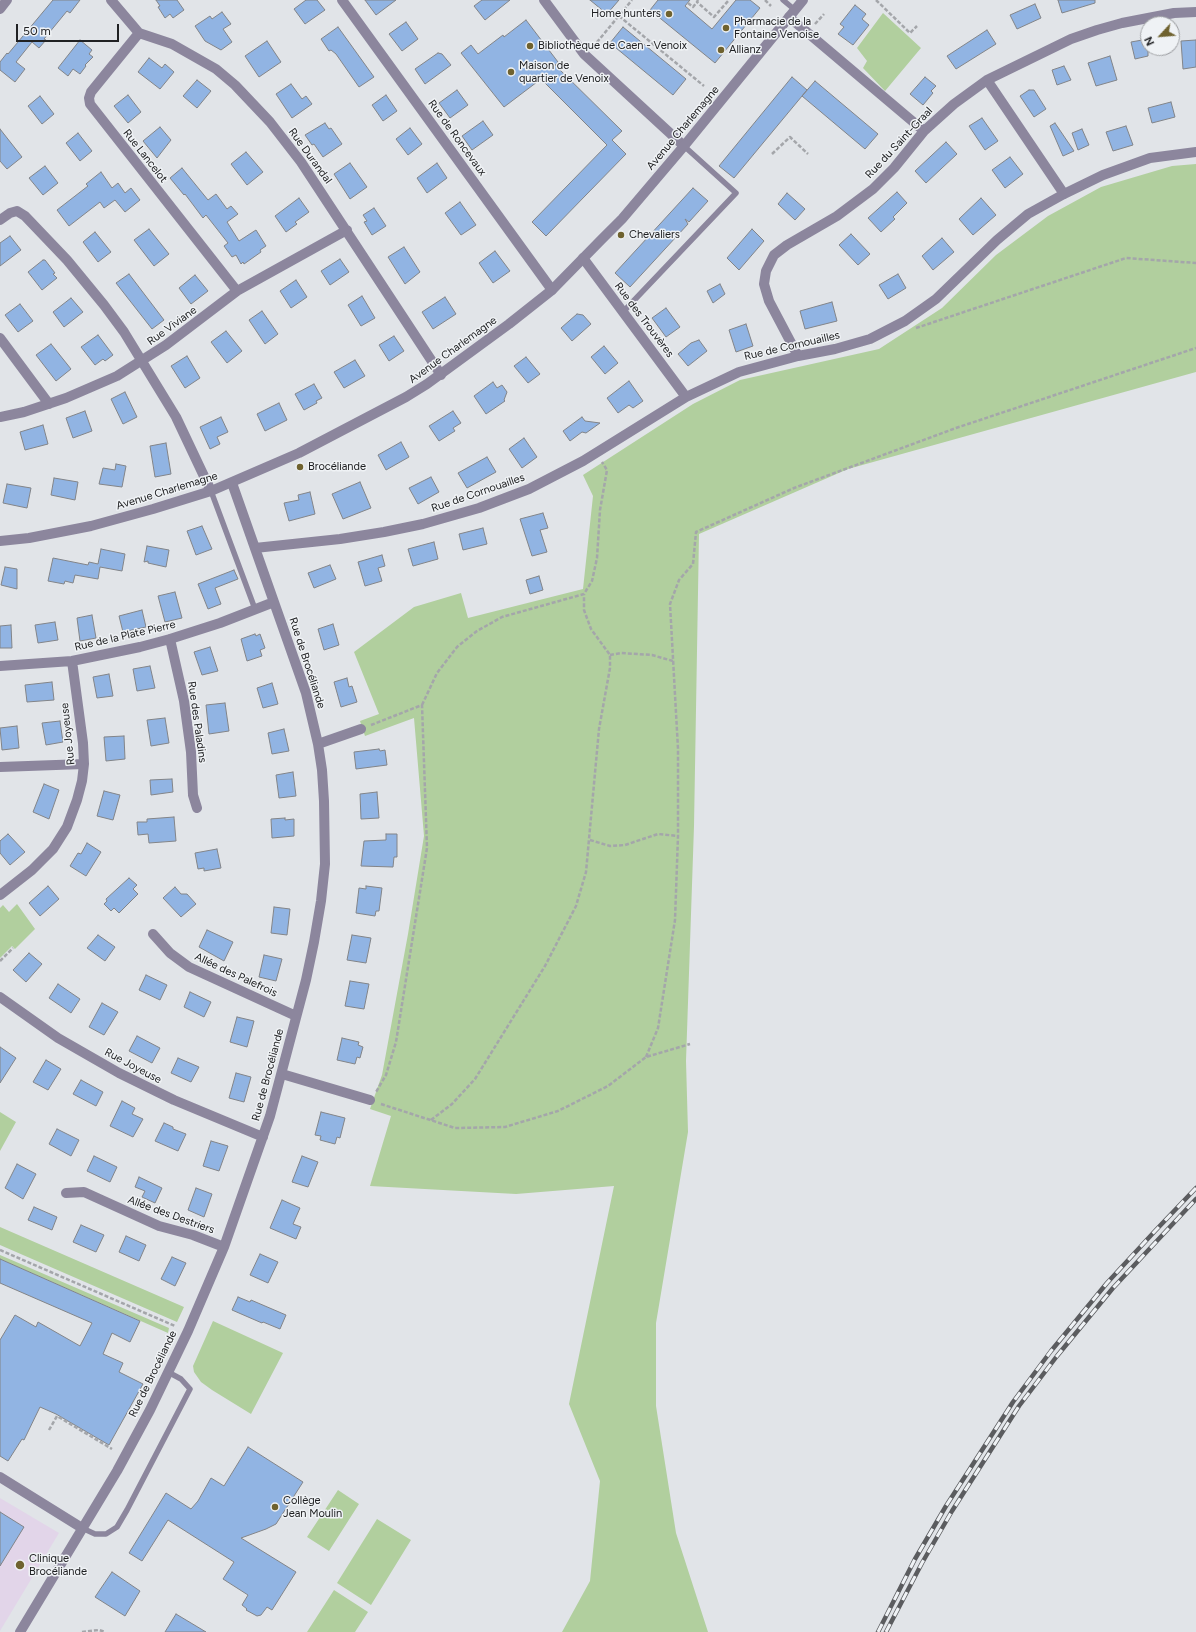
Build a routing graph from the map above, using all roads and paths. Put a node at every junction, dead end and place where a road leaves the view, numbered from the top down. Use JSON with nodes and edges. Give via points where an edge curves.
{"nodes":[{"id":1,"x":7,"y":0,"type":"edge"},
{"id":2,"x":112,"y":0,"type":"edge"},
{"id":3,"x":342,"y":0,"type":"edge"},
{"id":4,"x":544,"y":0,"type":"edge"},
{"id":5,"x":632,"y":0,"type":"edge"},
{"id":6,"x":729,"y":0,"type":"edge"},
{"id":7,"x":765,"y":0,"type":"edge"},
{"id":8,"x":783,"y":0,"type":"edge"},
{"id":9,"x":803,"y":0,"type":"edge"},
{"id":10,"x":876,"y":0,"type":"edge"},
{"id":11,"x":698,"y":1,"type":"edge"},
{"id":12,"x":688,"y":3,"type":"dead end"},
{"id":13,"x":771,"y":6,"type":"dead end"},
{"id":14,"x":0,"y":9,"type":"edge"},
{"id":15,"x":1196,"y":12,"type":"edge"},
{"id":16,"x":792,"y":13,"type":"junction"},
{"id":17,"x":824,"y":14,"type":"dead end"},
{"id":18,"x":619,"y":16,"type":"junction"},
{"id":19,"x":917,"y":26,"type":"dead end"},
{"id":20,"x":812,"y":29,"type":"dead end"},
{"id":21,"x":139,"y":33,"type":"junction"},
{"id":22,"x":592,"y":47,"type":"dead end"},
{"id":23,"x":987,"y":80,"type":"junction"},
{"id":24,"x":704,"y":86,"type":"dead end"},
{"id":25,"x":924,"y":131,"type":"junction"},
{"id":26,"x":684,"y":146,"type":"junction"},
{"id":27,"x":1196,"y":152,"type":"edge"},
{"id":28,"x":772,"y":154,"type":"dead end"},
{"id":29,"x":808,"y":154,"type":"dead end"},
{"id":30,"x":1064,"y":194,"type":"junction"},
{"id":31,"x":0,"y":220,"type":"edge"},
{"id":32,"x":347,"y":230,"type":"junction"},
{"id":33,"x":583,"y":258,"type":"junction"},
{"id":34,"x":1196,"y":263,"type":"edge"},
{"id":35,"x":552,"y":290,"type":"junction"},
{"id":36,"x":237,"y":292,"type":"junction"},
{"id":37,"x":623,"y":312,"type":"junction"},
{"id":38,"x":913,"y":329,"type":"dead end"},
{"id":39,"x":0,"y":338,"type":"edge"},
{"id":40,"x":1196,"y":348,"type":"edge"},
{"id":41,"x":798,"y":356,"type":"junction"},
{"id":42,"x":143,"y":361,"type":"junction"},
{"id":43,"x":441,"y":375,"type":"junction"},
{"id":44,"x":686,"y":397,"type":"junction"},
{"id":45,"x":49,"y":404,"type":"junction"},
{"id":46,"x":0,"y":417,"type":"edge"},
{"id":47,"x":598,"y":453,"type":"junction"},
{"id":48,"x":232,"y":483,"type":"junction"},
{"id":49,"x":211,"y":491,"type":"junction"},
{"id":50,"x":0,"y":541,"type":"edge"},
{"id":51,"x":255,"y":548,"type":"junction"},
{"id":52,"x":584,"y":594,"type":"junction"},
{"id":53,"x":274,"y":602,"type":"junction"},
{"id":54,"x":255,"y":609,"type":"junction"},
{"id":55,"x":170,"y":639,"type":"junction"},
{"id":56,"x":610,"y":655,"type":"junction"},
{"id":57,"x":72,"y":660,"type":"junction"},
{"id":58,"x":673,"y":661,"type":"junction"},
{"id":59,"x":0,"y":666,"type":"edge"},
{"id":60,"x":422,"y":705,"type":"junction"},
{"id":61,"x":361,"y":729,"type":"joint"},
{"id":62,"x":318,"y":744,"type":"junction"},
{"id":63,"x":84,"y":764,"type":"junction"},
{"id":64,"x":0,"y":767,"type":"edge"},
{"id":65,"x":198,"y":808,"type":"dead end"},
{"id":66,"x":678,"y":836,"type":"junction"},
{"id":67,"x":590,"y":840,"type":"junction"},
{"id":68,"x":0,"y":895,"type":"edge"},
{"id":69,"x":153,"y":934,"type":"dead end"},
{"id":70,"x":13,"y":948,"type":"dead end"},
{"id":71,"x":0,"y":961,"type":"edge"},
{"id":72,"x":0,"y":997,"type":"edge"},
{"id":73,"x":296,"y":1016,"type":"junction"},
{"id":74,"x":690,"y":1044,"type":"dead end"},
{"id":75,"x":646,"y":1057,"type":"junction"},
{"id":76,"x":282,"y":1074,"type":"junction"},
{"id":77,"x":370,"y":1100,"type":"junction"},
{"id":78,"x":431,"y":1120,"type":"junction"},
{"id":79,"x":264,"y":1137,"type":"junction"},
{"id":80,"x":66,"y":1193,"type":"dead end"},
{"id":81,"x":224,"y":1247,"type":"junction"},
{"id":82,"x":0,"y":1250,"type":"edge"},
{"id":83,"x":175,"y":1326,"type":"dead end"},
{"id":84,"x":168,"y":1372,"type":"junction"},
{"id":85,"x":49,"y":1430,"type":"dead end"},
{"id":86,"x":112,"y":1449,"type":"dead end"},
{"id":87,"x":0,"y":1477,"type":"edge"},
{"id":88,"x":82,"y":1528,"type":"junction"},
{"id":89,"x":20,"y":1632,"type":"edge"},
{"id":90,"x":82,"y":1632,"type":"edge"},
{"id":91,"x":104,"y":1632,"type":"edge"}],
"edges":[{"from":1,"to":14,"type":"street"},
{"from":2,"to":21,"type":"street"},
{"from":3,"to":35,"type":"street","name":"Rue de Roncevaux"},
{"from":4,"to":26,"type":"street","via":[[584,54]]},
{"from":5,"to":18,"type":"path"},
{"from":6,"to":11,"type":"path","via":[[714,17]]},
{"from":7,"to":13,"type":"path"},
{"from":8,"to":16,"type":"lane"},
{"from":9,"to":16,"type":"street","name":"Avenue Charlemagne"},
{"from":10,"to":19,"type":"path","via":[[910,33]]},
{"from":11,"to":12,"type":"path","via":[[693,7]]},
{"from":15,"to":23,"type":"street","name":"Rue du Saint-Graal","via":[[1174,13],[1097,30]]},
{"from":16,"to":25,"type":"street"},
{"from":16,"to":26,"type":"street","name":"Avenue Charlemagne"},
{"from":17,"to":20,"type":"path"},
{"from":18,"to":22,"type":"path"},
{"from":18,"to":24,"type":"path"},
{"from":21,"to":32,"type":"street","name":"Rue Durandal","via":[[172,44],[193,55],[235,85],[286,141]]},
{"from":21,"to":36,"type":"street","name":"Rue Lancelot","via":[[91,92],[90,104]]},
{"from":23,"to":25,"type":"street","name":"Rue du Saint-Graal","via":[[954,104]]},
{"from":23,"to":30,"type":"street"},
{"from":25,"to":41,"type":"street","name":"Rue du Saint-Graal","via":[[873,189],[837,216],[774,255],[766,271],[764,284],[768,301]]},
{"from":26,"to":33,"type":"street","name":"Avenue Charlemagne","via":[[622,219]]},
{"from":26,"to":37,"type":"lane","via":[[736,194]]},
{"from":27,"to":30,"type":"street","name":"Rue de Cornouailles","via":[[1150,158],[1103,175]]},
{"from":28,"to":29,"type":"path","via":[[790,136]]},
{"from":30,"to":41,"type":"street","name":"Rue de Cornouailles","via":[[1028,214],[936,299],[905,321],[870,339]]},
{"from":31,"to":42,"type":"street","via":[[17,211],[32,222],[87,283]]},
{"from":32,"to":36,"type":"street","name":"Rue Viviane"},
{"from":32,"to":43,"type":"street","name":"Rue Durandal"},
{"from":33,"to":35,"type":"street","name":"Avenue Charlemagne"},
{"from":33,"to":37,"type":"street","name":"Rue des Trouvères"},
{"from":34,"to":38,"type":"path","via":[[1126,258]]},
{"from":35,"to":43,"type":"street","name":"Avenue Charlemagne"},
{"from":36,"to":42,"type":"street","name":"Rue Viviane","via":[[189,330]]},
{"from":37,"to":44,"type":"street","name":"Rue des Trouvères"},
{"from":39,"to":45,"type":"street"},
{"from":40,"to":58,"type":"path","via":[[934,436],[794,488],[696,532],[693,564],[679,580],[670,604]]},
{"from":41,"to":44,"type":"street","name":"Rue de Cornouailles","via":[[739,372]]},
{"from":42,"to":45,"type":"street","name":"Rue Viviane","via":[[117,376]]},
{"from":42,"to":49,"type":"street","via":[[176,417]]},
{"from":43,"to":48,"type":"street","name":"Avenue Charlemagne","via":[[406,397],[306,450]]},
{"from":44,"to":47,"type":"street","name":"Rue de Cornouailles"},
{"from":45,"to":46,"type":"street","name":"Rue Viviane"},
{"from":47,"to":51,"type":"street","name":"Rue de Cornouailles","via":[[529,489],[479,508],[423,524],[340,539]]},
{"from":47,"to":52,"type":"path","via":[[607,470],[600,510],[597,558],[592,581]]},
{"from":48,"to":49,"type":"street","name":"Avenue Charlemagne"},
{"from":48,"to":51,"type":"street","name":"Rue de Brocéliande"},
{"from":49,"to":50,"type":"street","name":"Avenue Charlemagne","via":[[91,526]]},
{"from":49,"to":54,"type":"lane"},
{"from":51,"to":53,"type":"street","name":"Rue de Brocéliande"},
{"from":52,"to":56,"type":"path","via":[[584,610],[591,629]]},
{"from":52,"to":60,"type":"path","via":[[502,617],[477,631],[457,647],[437,673]]},
{"from":53,"to":54,"type":"street","name":"Rue de la Plate Pierre"},
{"from":53,"to":62,"type":"street","name":"Rue de Brocéliande","via":[[306,693]]},
{"from":54,"to":55,"type":"street","name":"Rue de la Plate Pierre"},
{"from":55,"to":57,"type":"street","name":"Rue de la Plate Pierre"},
{"from":55,"to":65,"type":"street","name":"Rue des Paladins","via":[[184,701],[194,795]]},
{"from":56,"to":58,"type":"path","via":[[652,655]]},
{"from":56,"to":67,"type":"path","via":[[599,729]]},
{"from":57,"to":59,"type":"street","name":"Rue de la Plate Pierre"},
{"from":57,"to":63,"type":"street","name":"Rue Joyeuse"},
{"from":58,"to":66,"type":"path","via":[[678,749]]},
{"from":60,"to":61,"type":"path"},
{"from":60,"to":77,"type":"path","via":[[427,848],[396,1042],[386,1075]]},
{"from":61,"to":62,"type":"street"},
{"from":62,"to":73,"type":"street","name":"Rue de Brocéliande","via":[[324,801],[325,864],[314,942]]},
{"from":63,"to":64,"type":"street"},
{"from":63,"to":68,"type":"street","name":"Rue Joyeuse","via":[[77,800],[67,827],[53,849],[32,870]]},
{"from":66,"to":67,"type":"path","via":[[658,834],[618,846]]},
{"from":66,"to":75,"type":"path","via":[[675,920],[658,1028]]},
{"from":67,"to":78,"type":"path","via":[[586,872],[576,906],[545,966],[475,1080],[452,1104]]},
{"from":69,"to":73,"type":"street","name":"Allée des Palefrois","via":[[170,953],[189,967]]},
{"from":70,"to":71,"type":"path"},
{"from":72,"to":79,"type":"street","name":"Rue Joyeuse","via":[[58,1038],[119,1073],[174,1100]]},
{"from":73,"to":76,"type":"street","name":"Rue de Brocéliande"},
{"from":74,"to":75,"type":"path"},
{"from":75,"to":78,"type":"path","via":[[608,1086],[558,1111],[505,1127],[455,1128]]},
{"from":76,"to":77,"type":"street"},
{"from":76,"to":79,"type":"street","name":"Rue de Brocéliande"},
{"from":77,"to":78,"type":"path"},
{"from":79,"to":81,"type":"street","name":"Rue de Brocéliande"},
{"from":80,"to":81,"type":"street","name":"Allée des Destriers","via":[[84,1192],[159,1226]]},
{"from":81,"to":84,"type":"street","name":"Rue de Brocéliande"},
{"from":82,"to":83,"type":"path"},
{"from":84,"to":88,"type":"street","name":"Rue de Brocéliande","via":[[117,1471]]},
{"from":84,"to":88,"type":"lane","via":[[181,1379],[190,1389],[117,1527],[106,1534],[95,1534]]},
{"from":85,"to":86,"type":"path","via":[[57,1416]]},
{"from":87,"to":88,"type":"street"},
{"from":88,"to":89,"type":"street","name":"Rue de Brocéliande"},
{"from":90,"to":91,"type":"path"}]}
